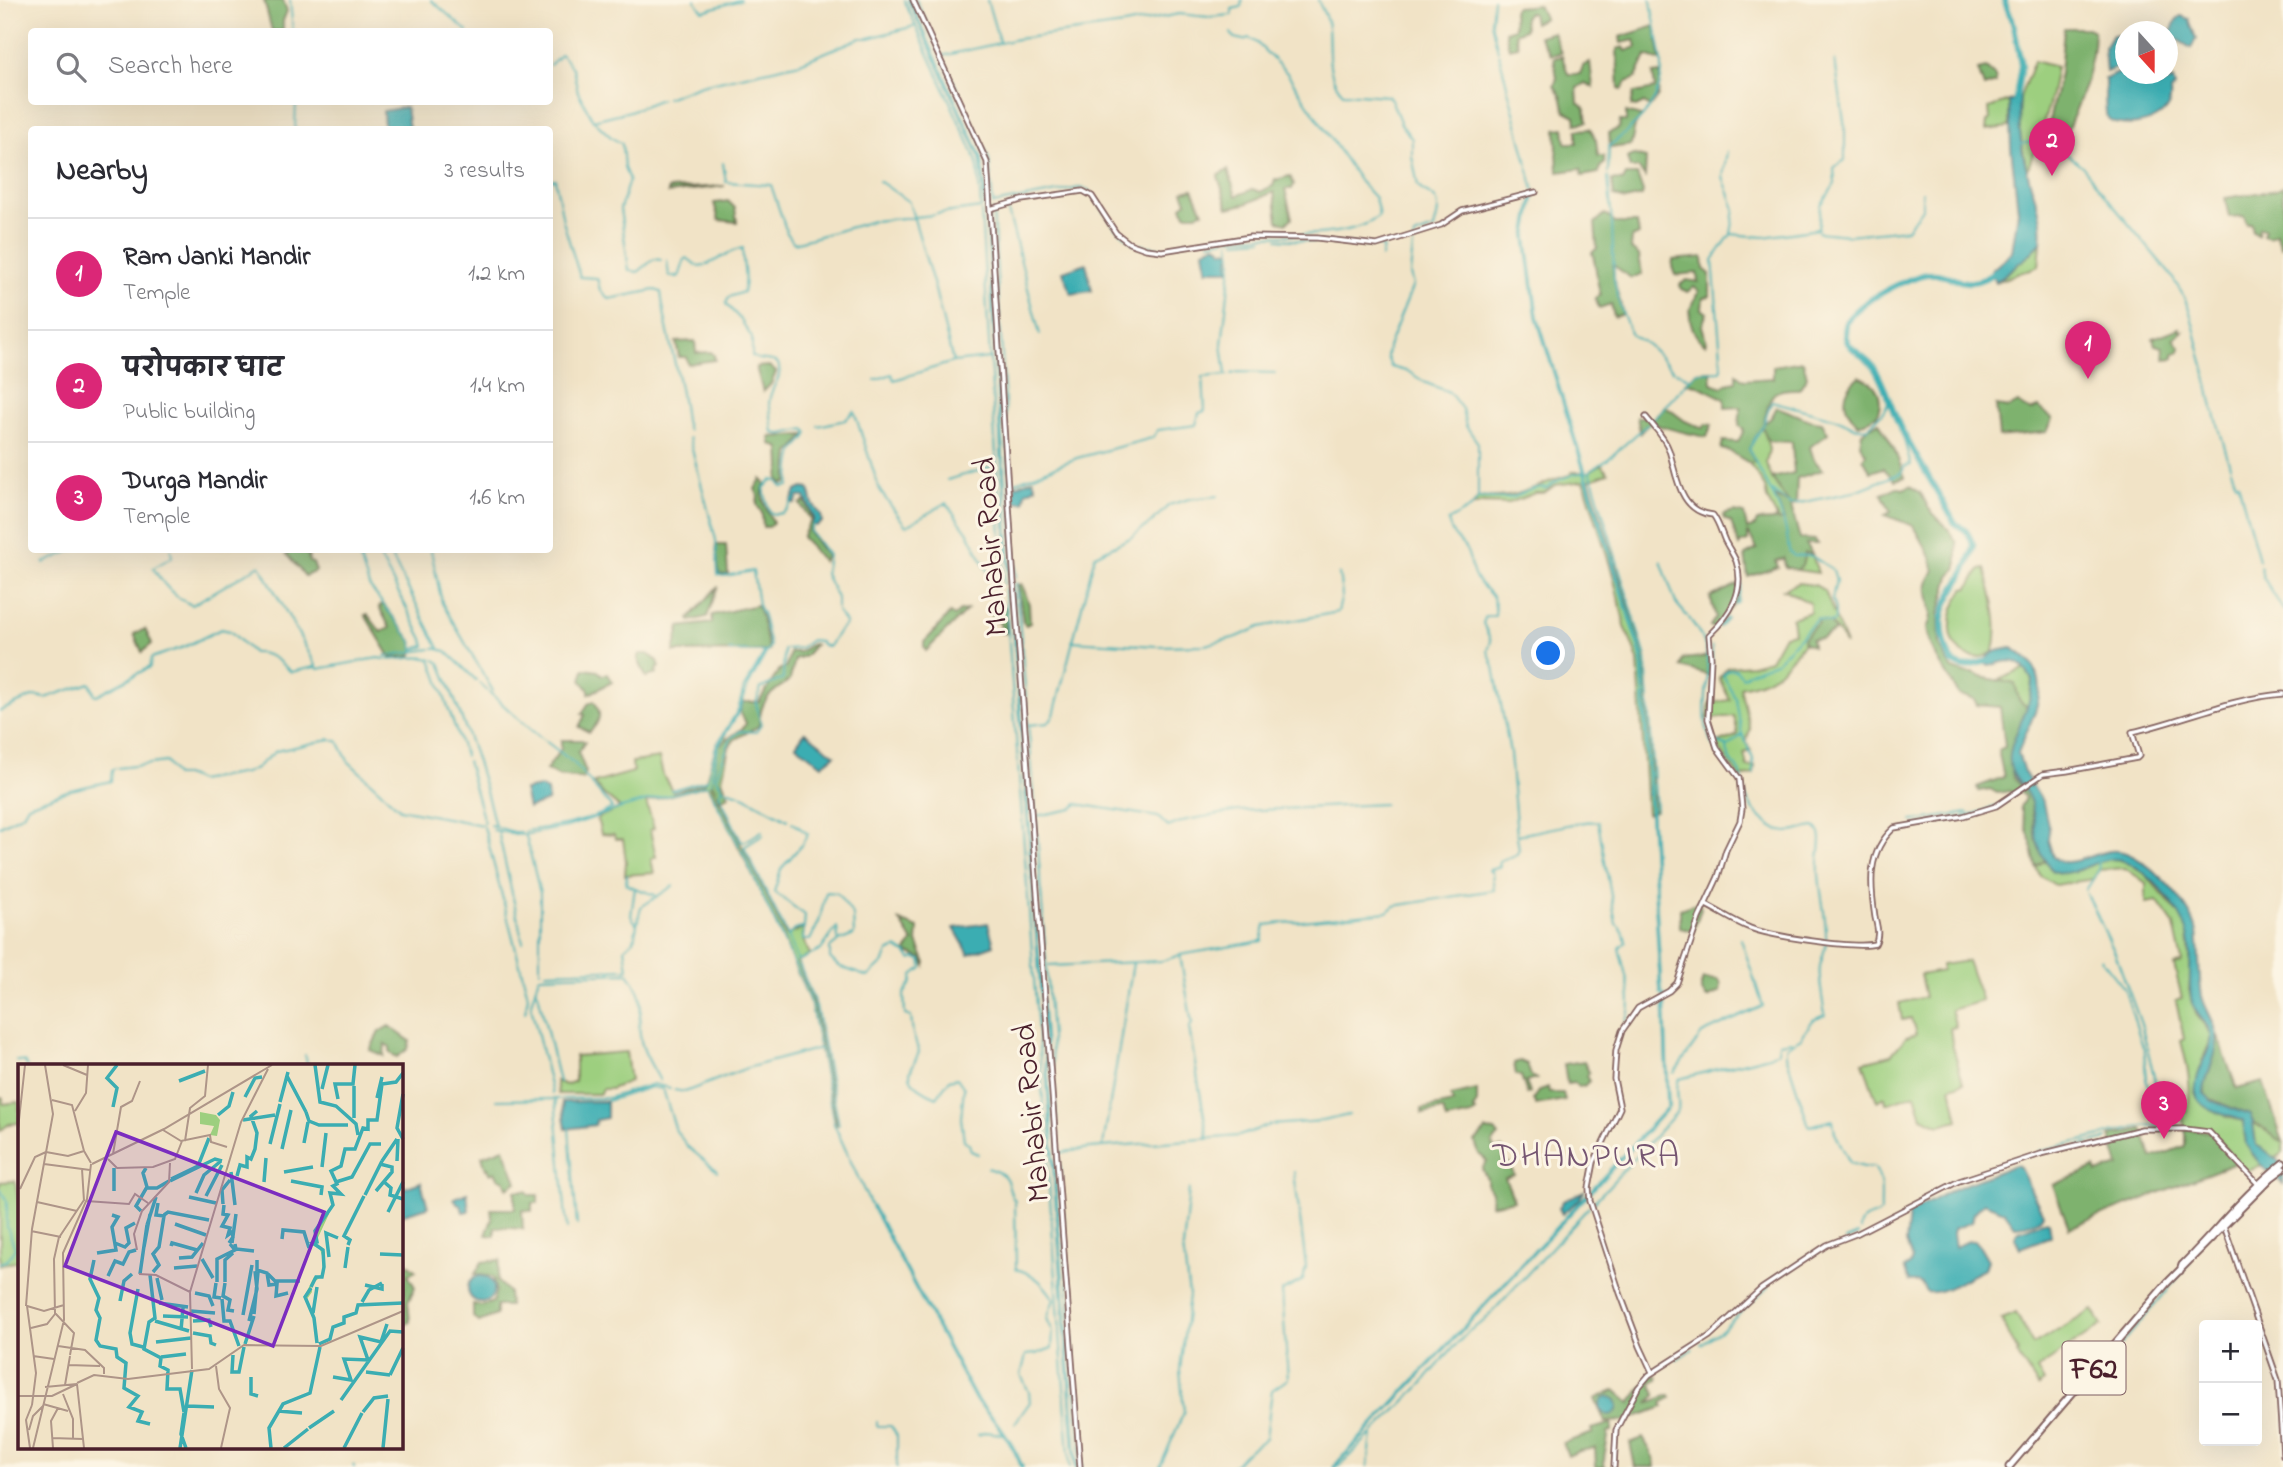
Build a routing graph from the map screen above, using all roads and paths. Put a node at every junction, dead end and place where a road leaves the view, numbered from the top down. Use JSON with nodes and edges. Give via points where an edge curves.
{"nodes":[{"id":1,"x":913,"y":0,"type":"edge"},
{"id":2,"x":1536,"y":192,"type":"dead end"},
{"id":3,"x":990,"y":209,"type":"junction"},
{"id":4,"x":1646,"y":417,"type":"dead end"},
{"id":5,"x":2283,"y":694,"type":"edge"},
{"id":6,"x":1706,"y":904,"type":"junction"},
{"id":7,"x":2283,"y":1163,"type":"edge"},
{"id":8,"x":2283,"y":1169,"type":"edge"},
{"id":9,"x":2269,"y":1176,"type":"junction"},
{"id":10,"x":2258,"y":1184,"type":"junction"},
{"id":11,"x":2223,"y":1223,"type":"junction"},
{"id":12,"x":1653,"y":1372,"type":"junction"},
{"id":13,"x":2283,"y":1455,"type":"edge"},
{"id":14,"x":1080,"y":1467,"type":"edge"},
{"id":15,"x":1614,"y":1467,"type":"edge"},
{"id":16,"x":2008,"y":1467,"type":"edge"}],
"edges":[{"from":1,"to":3,"type":"street","name":"Mahabir Road","via":[[987,162]]},
{"from":2,"to":3,"type":"street","via":[[1462,211],[1435,226],[1377,245],[1250,237],[1162,251],[1137,247],[1123,238],[1087,191]]},
{"from":3,"to":14,"type":"street","name":"Mahabir Road"},
{"from":4,"to":6,"type":"street","via":[[1668,447],[1673,474],[1686,499],[1716,519],[1736,560],[1739,584],[1724,621],[1709,635],[1707,708],[1717,748],[1739,778],[1742,809]]},
{"from":5,"to":6,"type":"street","via":[[2260,696],[2132,732],[2137,758],[2043,774],[1996,806],[1974,814],[1894,828],[1874,854],[1872,895],[1878,936],[1872,945],[1750,928]]},
{"from":6,"to":12,"type":"street","via":[[1678,983],[1638,1008],[1622,1031],[1614,1079],[1620,1108],[1594,1162],[1589,1188],[1623,1302]]},
{"from":7,"to":9,"type":"main road","number":"F62"},
{"from":8,"to":9,"type":"main road","number":"F62"},
{"from":9,"to":10,"type":"main road","number":"F62"},
{"from":9,"to":11,"type":"main road","number":"F62"},
{"from":10,"to":11,"type":"main road","number":"F62"},
{"from":10,"to":12,"type":"street","via":[[2214,1135],[2200,1129],[2142,1129],[2040,1154],[1959,1181],[1827,1245],[1761,1289],[1710,1336]]},
{"from":11,"to":13,"type":"street","via":[[2278,1380]]},
{"from":11,"to":16,"type":"main road","number":"F62"},
{"from":12,"to":15,"type":"street","via":[[1638,1388],[1616,1430]]}]}
